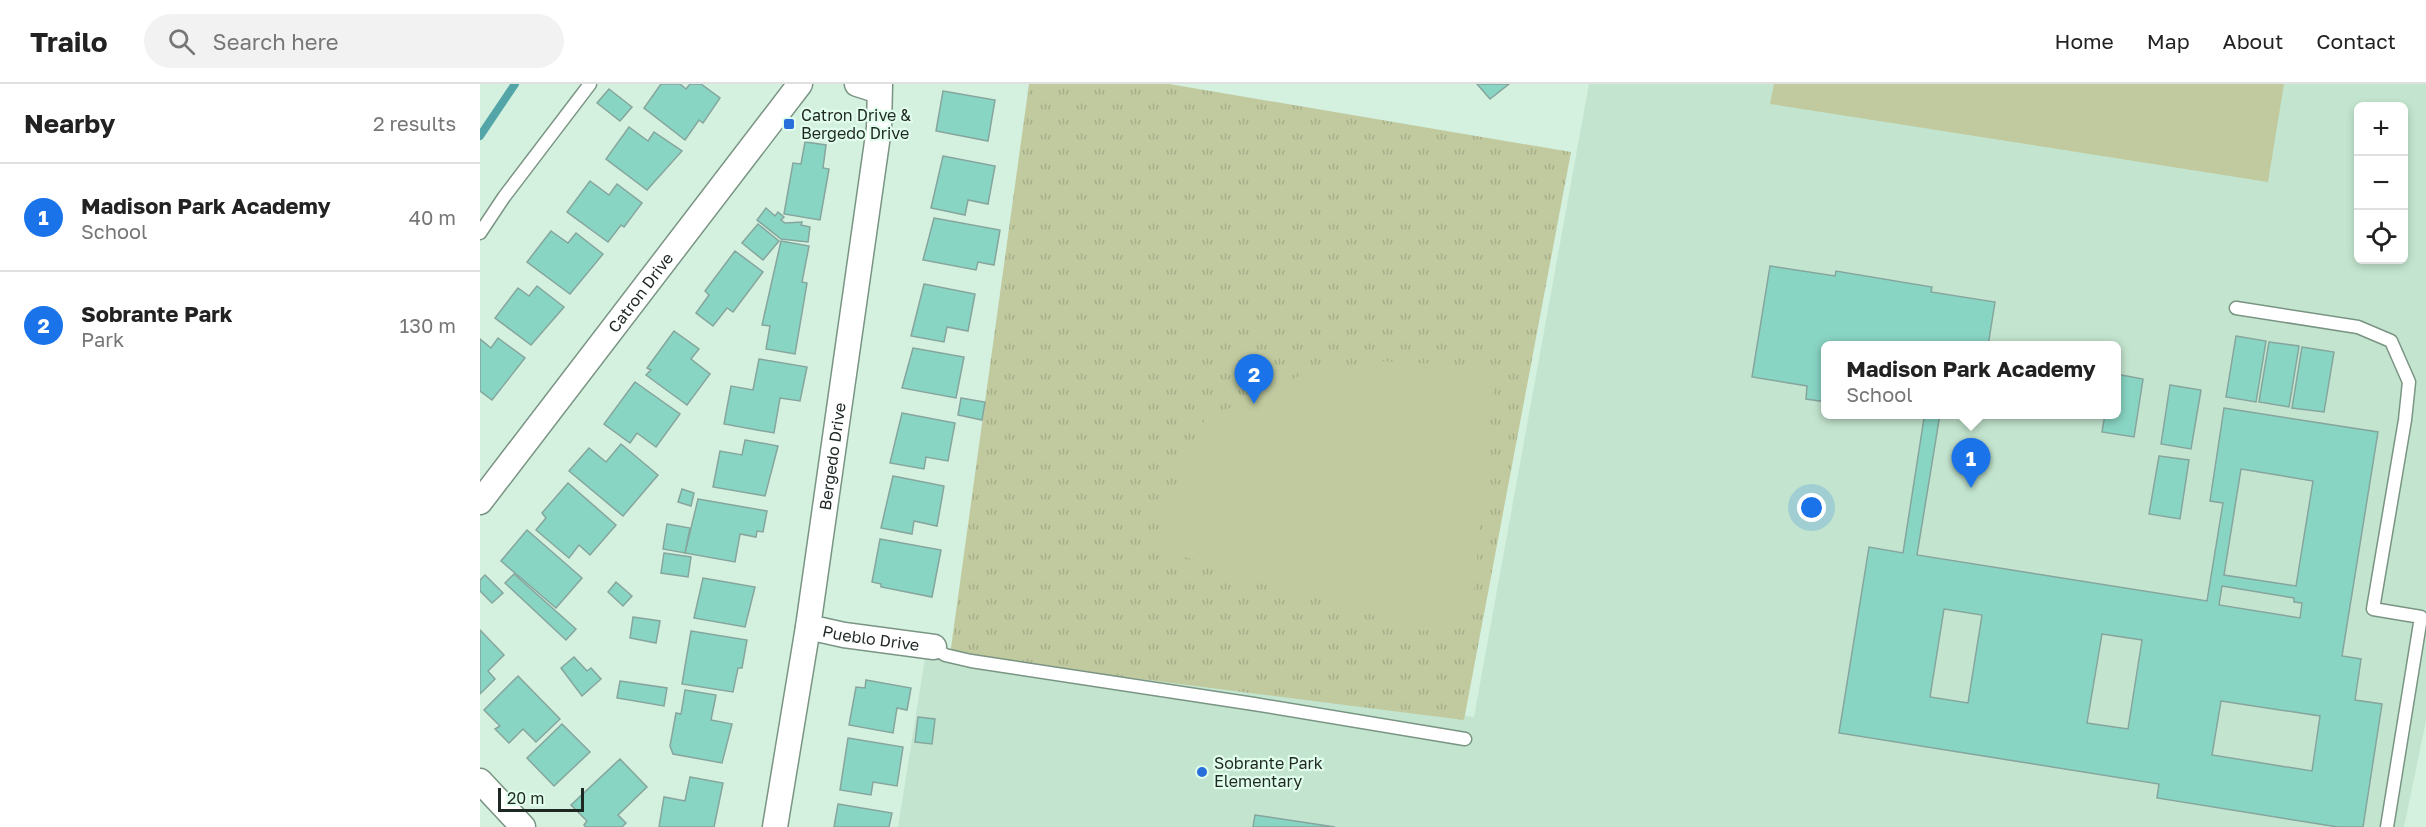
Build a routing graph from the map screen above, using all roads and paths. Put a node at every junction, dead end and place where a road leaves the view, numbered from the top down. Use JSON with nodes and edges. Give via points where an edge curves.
{"nodes":[{"id":1,"x":590,"y":84,"type":"edge"},
{"id":2,"x":800,"y":84,"type":"edge"},
{"id":3,"x":872,"y":86,"type":"edge"},
{"id":4,"x":480,"y":233,"type":"edge"},
{"id":5,"x":2236,"y":308,"type":"dead end"},
{"id":6,"x":480,"y":502,"type":"edge"},
{"id":7,"x":808,"y":627,"type":"junction"},
{"id":8,"x":934,"y":647,"type":"joint"},
{"id":9,"x":1465,"y":739,"type":"dead end"},
{"id":10,"x":480,"y":781,"type":"edge"},
{"id":11,"x":523,"y":827,"type":"edge"},
{"id":12,"x":775,"y":827,"type":"edge"},
{"id":13,"x":2387,"y":827,"type":"edge"}],
"edges":[{"from":1,"to":4,"type":"lane"},
{"from":2,"to":6,"type":"street","name":"Catron Drive"},
{"from":3,"to":7,"type":"street","name":"Bergedo Drive","via":[[879,128]]},
{"from":5,"to":13,"type":"lane","via":[[2358,327],[2391,341],[2409,382],[2373,609],[2421,617]]},
{"from":7,"to":8,"type":"street","name":"Pueblo Drive"},
{"from":7,"to":12,"type":"street","name":"Bergedo Drive"},
{"from":8,"to":9,"type":"lane","via":[[945,655],[971,661]]},
{"from":10,"to":11,"type":"street"}]}
